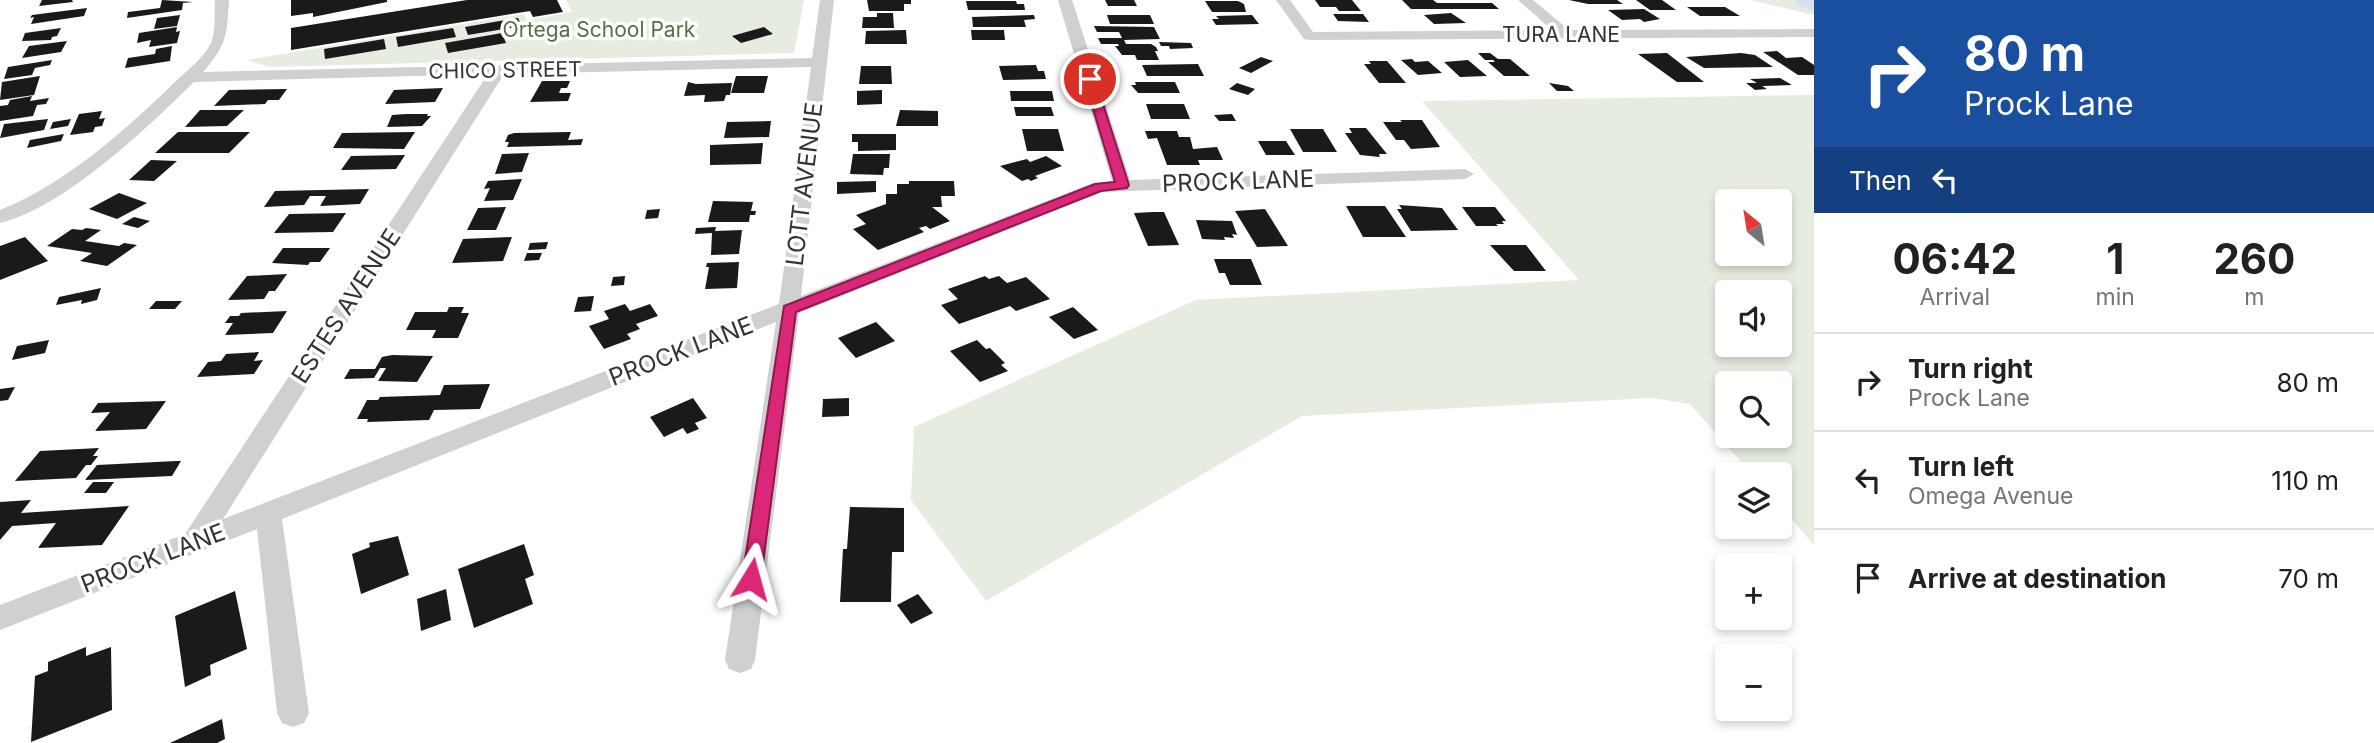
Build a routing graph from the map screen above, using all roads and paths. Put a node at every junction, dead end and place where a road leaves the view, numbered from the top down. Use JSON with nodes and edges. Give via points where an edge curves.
{"nodes":[{"id":1,"x":222,"y":0,"type":"edge"},
{"id":2,"x":827,"y":0,"type":"edge"},
{"id":3,"x":1065,"y":0,"type":"edge"},
{"id":4,"x":1283,"y":0,"type":"edge"},
{"id":5,"x":1525,"y":0,"type":"edge"},
{"id":6,"x":1565,"y":33,"type":"junction"},
{"id":7,"x":1814,"y":33,"type":"edge"},
{"id":8,"x":1309,"y":36,"type":"joint"},
{"id":9,"x":818,"y":62,"type":"junction"},
{"id":10,"x":499,"y":70,"type":"junction"},
{"id":11,"x":191,"y":77,"type":"junction"},
{"id":12,"x":1465,"y":174,"type":"dead end"},
{"id":13,"x":1122,"y":185,"type":"junction"},
{"id":14,"x":0,"y":217,"type":"edge"},
{"id":15,"x":789,"y":309,"type":"junction"},
{"id":16,"x":268,"y":513,"type":"junction"},
{"id":17,"x":194,"y":542,"type":"junction"},
{"id":18,"x":0,"y":618,"type":"edge"},
{"id":19,"x":740,"y":660,"type":"dead end"},
{"id":20,"x":293,"y":713,"type":"dead end"}],
"edges":[{"from":1,"to":11,"type":"street","via":[[218,43]]},
{"from":2,"to":9,"type":"street","name":"LOTT AVENUE"},
{"from":3,"to":13,"type":"street"},
{"from":4,"to":8,"type":"street"},
{"from":5,"to":6,"type":"street"},
{"from":6,"to":7,"type":"street","name":"TURA LANE"},
{"from":6,"to":8,"type":"street","name":"TURA LANE"},
{"from":9,"to":10,"type":"street","name":"CHICO STREET"},
{"from":9,"to":15,"type":"street","name":"LOTT AVENUE"},
{"from":10,"to":11,"type":"street","name":"CHICO STREET"},
{"from":10,"to":17,"type":"street","name":"ESTES AVENUE"},
{"from":11,"to":14,"type":"street","via":[[78,174]]},
{"from":12,"to":13,"type":"street","name":"PROCK LANE"},
{"from":13,"to":15,"type":"street","name":"PROCK LANE","via":[[1099,187]]},
{"from":15,"to":16,"type":"street","name":"PROCK LANE"},
{"from":15,"to":19,"type":"street","name":"LOTT AVENUE"},
{"from":16,"to":17,"type":"street","name":"PROCK LANE"},
{"from":16,"to":20,"type":"street"},
{"from":17,"to":18,"type":"street","name":"PROCK LANE"}]}
